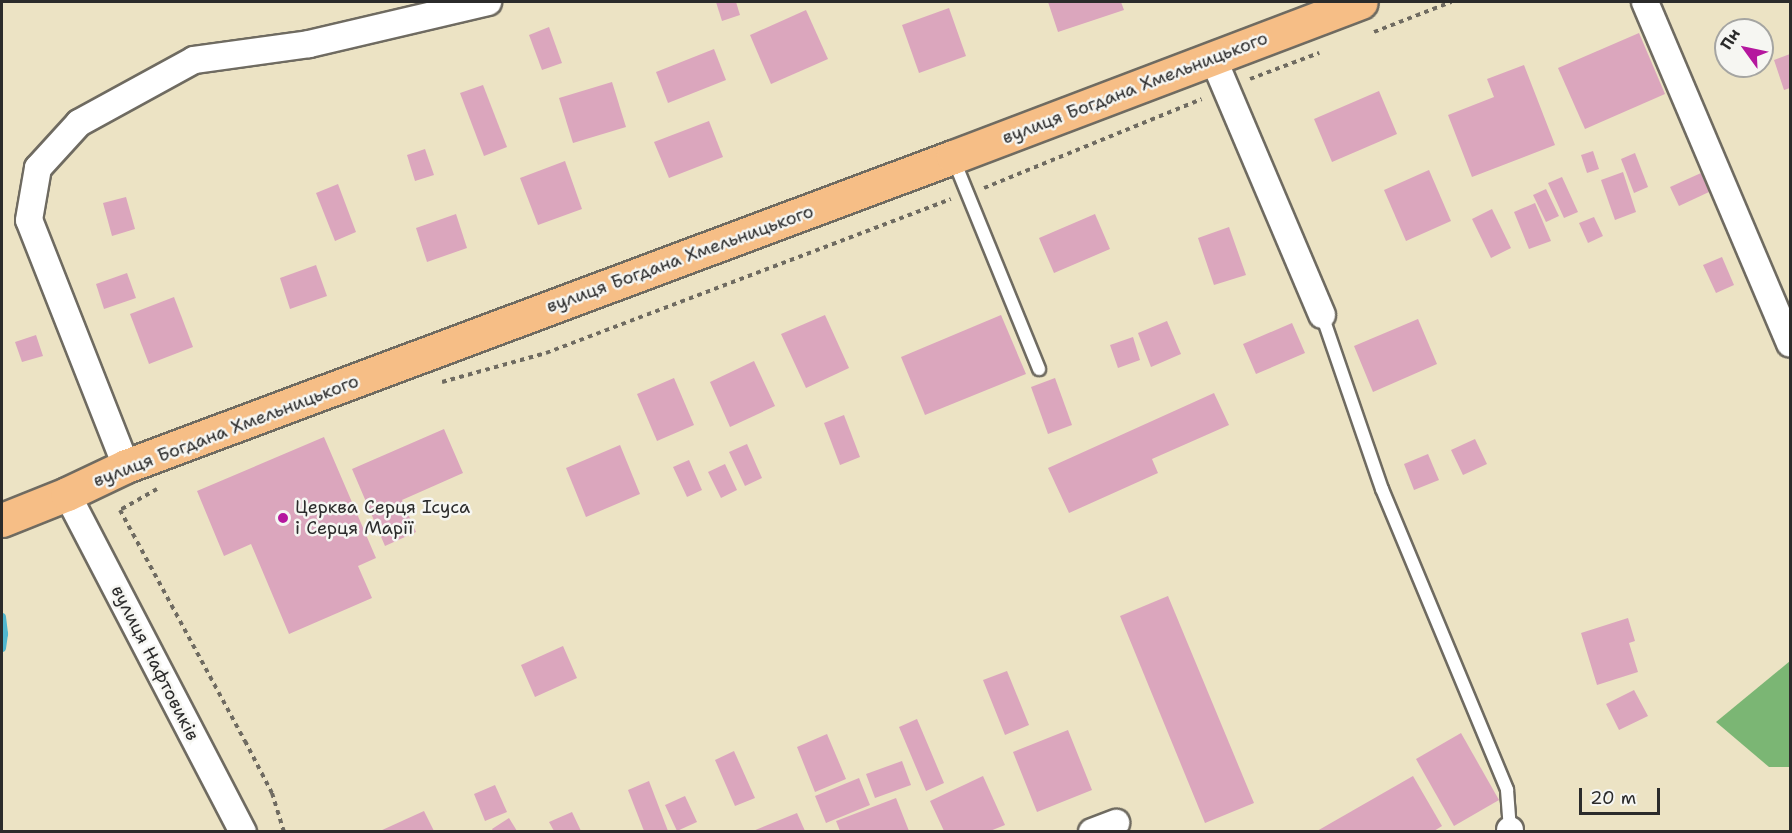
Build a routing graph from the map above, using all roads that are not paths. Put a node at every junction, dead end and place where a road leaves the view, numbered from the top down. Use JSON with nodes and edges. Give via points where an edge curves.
{"nodes":[{"id":1,"x":488,"y":2,"type":"edge"},
{"id":2,"x":1361,"y":2,"type":"edge"},
{"id":3,"x":1645,"y":2,"type":"edge"},
{"id":4,"x":1213,"y":58,"type":"junction"},
{"id":5,"x":953,"y":157,"type":"junction"},
{"id":6,"x":1322,"y":315,"type":"joint"},
{"id":7,"x":1791,"y":344,"type":"edge"},
{"id":8,"x":1039,"y":369,"type":"dead end"},
{"id":9,"x":126,"y":466,"type":"junction"},
{"id":10,"x":67,"y":494,"type":"junction"},
{"id":11,"x":2,"y":520,"type":"edge"},
{"id":12,"x":1116,"y":822,"type":"dead end"},
{"id":13,"x":243,"y":831,"type":"edge"},
{"id":14,"x":1092,"y":831,"type":"edge"},
{"id":15,"x":1510,"y":831,"type":"edge"}],
"edges":[{"from":1,"to":9,"type":"street","via":[[309,44],[194,60],[79,123],[38,168],[29,220]]},
{"from":2,"to":4,"type":"main road","name":"вулиця Богдана Хмельницького"},
{"from":3,"to":7,"type":"street"},
{"from":4,"to":5,"type":"main road","name":"вулиця Богдана Хмельницького"},
{"from":4,"to":6,"type":"street"},
{"from":5,"to":8,"type":"lane"},
{"from":5,"to":9,"type":"main road","name":"вулиця Богдана Хмельницького"},
{"from":6,"to":15,"type":"lane","via":[[1382,489],[1507,789]]},
{"from":9,"to":10,"type":"main road","name":"вулиця Богдана Хмельницького"},
{"from":10,"to":11,"type":"main road","name":"вулиця Богдана Хмельницького"},
{"from":10,"to":13,"type":"street","name":"вулиця Нафтовиків"},
{"from":12,"to":14,"type":"street"}]}
